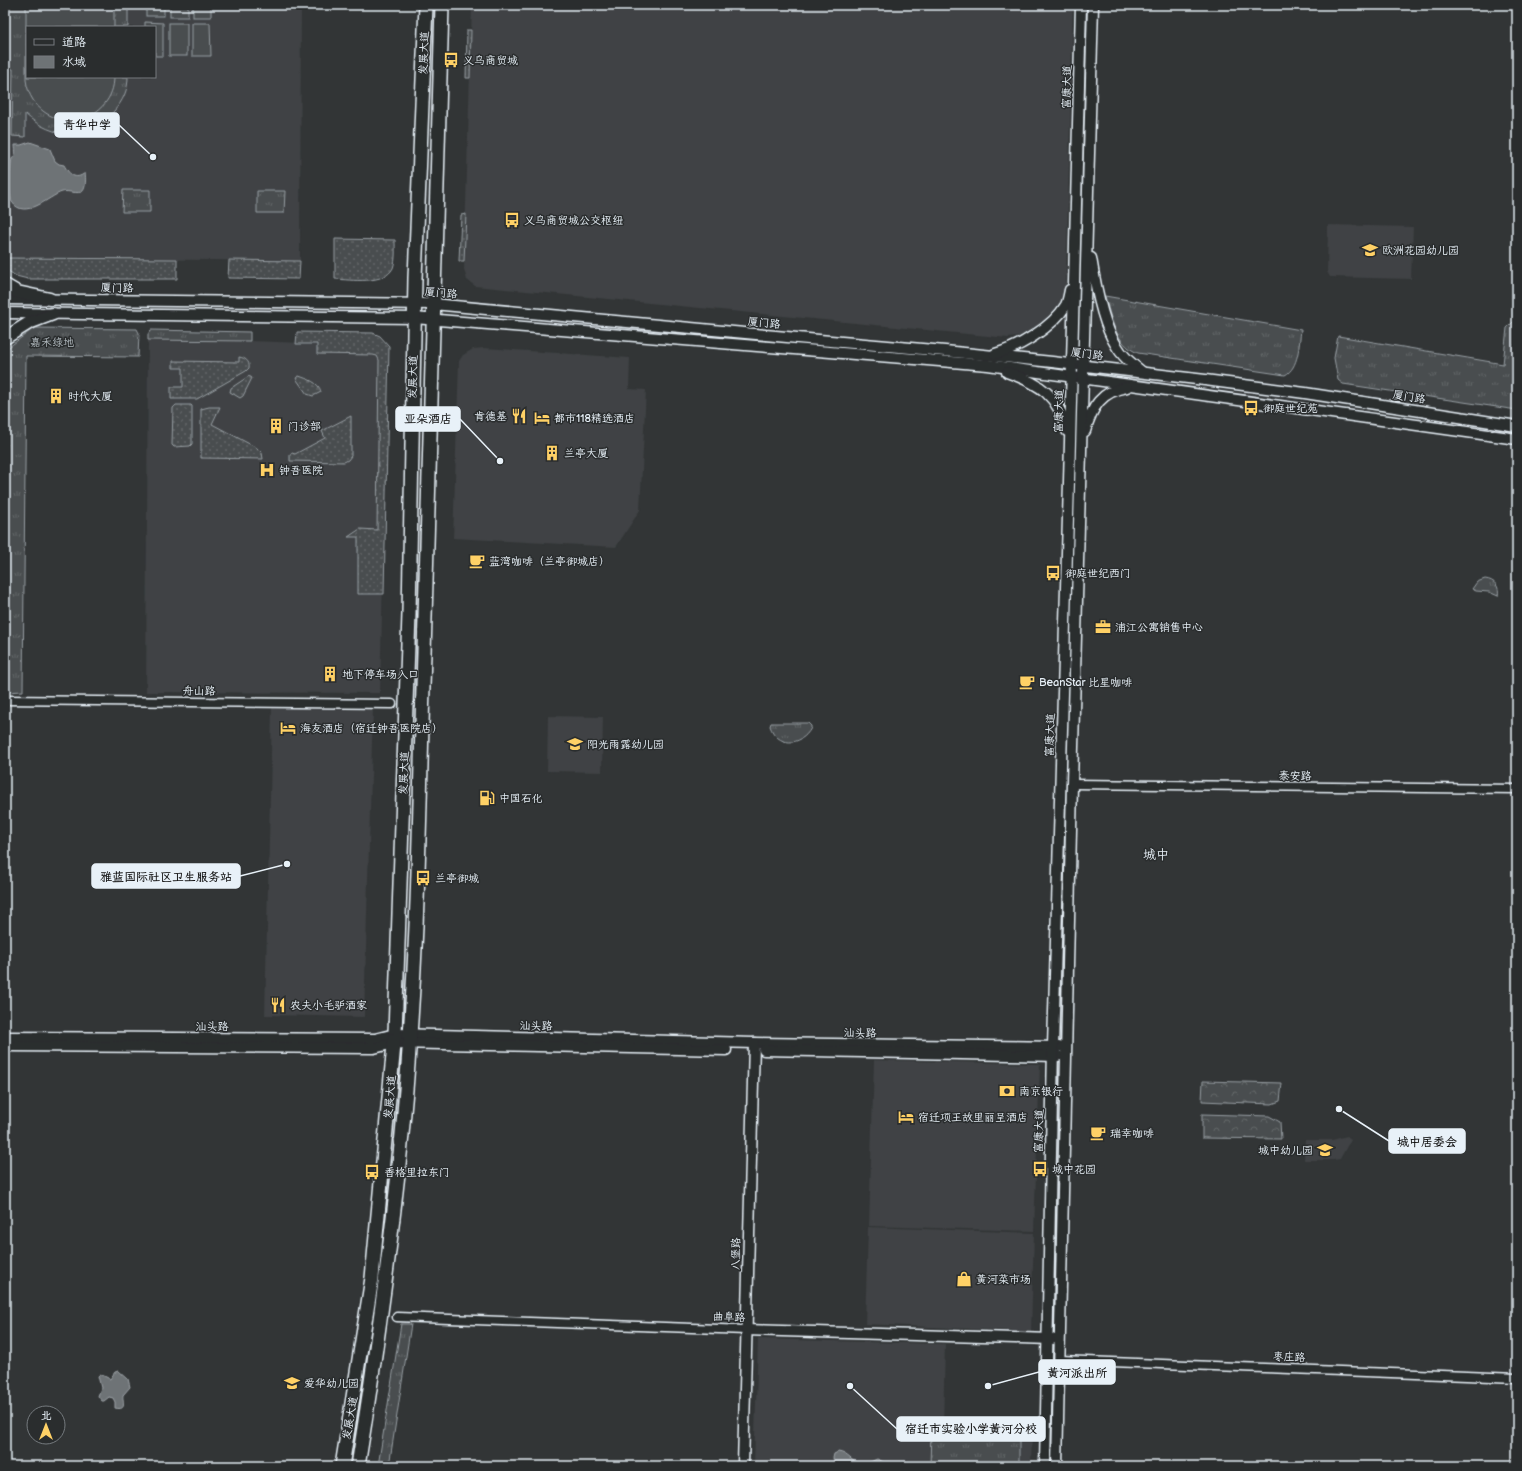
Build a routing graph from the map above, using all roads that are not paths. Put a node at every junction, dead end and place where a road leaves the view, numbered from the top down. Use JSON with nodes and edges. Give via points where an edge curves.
{"nodes":[{"id":1,"x":426,"y":5,"type":"edge"},
{"id":2,"x":442,"y":5,"type":"edge"},
{"id":3,"x":1081,"y":5,"type":"edge"},
{"id":4,"x":1093,"y":5,"type":"edge"},
{"id":5,"x":1076,"y":236,"type":"junction"},
{"id":6,"x":1087,"y":236,"type":"junction"},
{"id":7,"x":5,"y":285,"type":"edge"},
{"id":8,"x":5,"y":299,"type":"edge"},
{"id":9,"x":50,"y":299,"type":"junction"},
{"id":10,"x":415,"y":304,"type":"junction"},
{"id":11,"x":433,"y":304,"type":"junction"},
{"id":12,"x":5,"y":313,"type":"edge"},
{"id":13,"x":53,"y":314,"type":"junction"},
{"id":14,"x":414,"y":318,"type":"junction"},
{"id":15,"x":432,"y":320,"type":"junction"},
{"id":16,"x":5,"y":338,"type":"edge"},
{"id":17,"x":988,"y":361,"type":"junction"},
{"id":18,"x":1072,"y":364,"type":"junction"},
{"id":19,"x":1083,"y":366,"type":"junction"},
{"id":20,"x":1144,"y":373,"type":"junction"},
{"id":21,"x":1072,"y":376,"type":"junction"},
{"id":22,"x":1083,"y":378,"type":"junction"},
{"id":23,"x":1138,"y":385,"type":"junction"},
{"id":24,"x":1517,"y":426,"type":"edge"},
{"id":25,"x":1517,"y":439,"type":"edge"},
{"id":26,"x":1070,"y":447,"type":"junction"},
{"id":27,"x":1081,"y":448,"type":"junction"},
{"id":28,"x":5,"y":700,"type":"edge"},
{"id":29,"x":392,"y":704,"type":"dead end"},
{"id":30,"x":1072,"y":784,"type":"junction"},
{"id":31,"x":1517,"y":790,"type":"edge"},
{"id":32,"x":5,"y":1037,"type":"edge"},
{"id":33,"x":395,"y":1039,"type":"junction"},
{"id":34,"x":410,"y":1039,"type":"junction"},
{"id":35,"x":5,"y":1046,"type":"edge"},
{"id":36,"x":754,"y":1047,"type":"junction"},
{"id":37,"x":1053,"y":1052,"type":"junction"},
{"id":38,"x":1066,"y":1052,"type":"junction"},
{"id":39,"x":397,"y":1317,"type":"dead end"},
{"id":40,"x":746,"y":1330,"type":"junction"},
{"id":41,"x":1047,"y":1339,"type":"junction"},
{"id":42,"x":1060,"y":1340,"type":"junction"},
{"id":43,"x":1060,"y":1360,"type":"junction"},
{"id":44,"x":1517,"y":1378,"type":"edge"},
{"id":45,"x":342,"y":1466,"type":"edge"},
{"id":46,"x":358,"y":1466,"type":"edge"},
{"id":47,"x":743,"y":1466,"type":"edge"},
{"id":48,"x":1045,"y":1466,"type":"edge"},
{"id":49,"x":1057,"y":1466,"type":"edge"}],
"edges":[{"from":1,"to":10,"type":"main road","name":"发展大道"},
{"from":2,"to":11,"type":"main road","name":"发展大道"},
{"from":3,"to":5,"type":"street","name":"富康大道"},
{"from":4,"to":6,"type":"street","name":"富康大道"},
{"from":5,"to":17,"type":"street","via":[[1066,305],[1044,329]]},
{"from":5,"to":18,"type":"street","name":"富康大道"},
{"from":6,"to":19,"type":"street","name":"富康大道"},
{"from":6,"to":20,"type":"street","via":[[1094,275],[1115,345]]},
{"from":7,"to":9,"type":"main road","via":[[17,292]]},
{"from":8,"to":9,"type":"street","name":"厦门路"},
{"from":9,"to":10,"type":"street","name":"厦门路"},
{"from":10,"to":11,"type":"street","name":"厦门路"},
{"from":10,"to":14,"type":"main road","name":"发展大道"},
{"from":11,"to":15,"type":"main road","name":"发展大道"},
{"from":11,"to":17,"type":"street","name":"厦门路","via":[[944,351]]},
{"from":12,"to":13,"type":"street","name":"厦门路"},
{"from":13,"to":14,"type":"street","name":"厦门路"},
{"from":13,"to":16,"type":"main road","via":[[29,323]]},
{"from":14,"to":15,"type":"street","name":"厦门路"},
{"from":14,"to":33,"type":"main road","name":"发展大道","via":[[409,614]]},
{"from":15,"to":17,"type":"street","name":"厦门路"},
{"from":15,"to":34,"type":"main road","name":"发展大道","via":[[418,862]]},
{"from":17,"to":18,"type":"street","name":"厦门路"},
{"from":17,"to":21,"type":"street","name":"厦门路"},
{"from":17,"to":26,"type":"street","via":[[1030,380],[1050,395],[1061,411]]},
{"from":18,"to":19,"type":"street","name":"厦门路"},
{"from":18,"to":21,"type":"street","name":"富康大道"},
{"from":19,"to":20,"type":"street","name":"厦门路"},
{"from":19,"to":22,"type":"street","name":"富康大道"},
{"from":20,"to":24,"type":"street","name":"厦门路","via":[[1305,393]]},
{"from":21,"to":22,"type":"street","name":"厦门路"},
{"from":21,"to":26,"type":"street","name":"富康大道"},
{"from":22,"to":23,"type":"street","name":"厦门路"},
{"from":22,"to":27,"type":"street","name":"富康大道"},
{"from":23,"to":25,"type":"street","name":"厦门路"},
{"from":23,"to":27,"type":"street","via":[[1116,388],[1096,403]]},
{"from":26,"to":37,"type":"street","name":"富康大道"},
{"from":27,"to":30,"type":"street","name":"富康大道"},
{"from":28,"to":29,"type":"street","name":"舟山路"},
{"from":30,"to":31,"type":"street","name":"泰安路"},
{"from":30,"to":38,"type":"street","name":"富康大道"},
{"from":32,"to":33,"type":"street","name":"汕头路"},
{"from":33,"to":34,"type":"street","name":"汕头路"},
{"from":33,"to":35,"type":"street","name":"汕头路","via":[[374,1048]]},
{"from":33,"to":45,"type":"main road","name":"发展大道","via":[[372,1278]]},
{"from":34,"to":36,"type":"street","name":"汕头路"},
{"from":34,"to":46,"type":"main road","name":"发展大道","via":[[394,1211]]},
{"from":36,"to":37,"type":"street","name":"汕头路"},
{"from":36,"to":40,"type":"street","name":"八堡路"},
{"from":37,"to":38,"type":"street","name":"汕头路"},
{"from":37,"to":41,"type":"street","name":"富康大道"},
{"from":38,"to":42,"type":"street","name":"富康大道"},
{"from":39,"to":40,"type":"street","name":"曲阜路"},
{"from":40,"to":41,"type":"street","name":"曲阜路"},
{"from":40,"to":47,"type":"street","name":"八堡路"},
{"from":41,"to":42,"type":"street","name":"曲阜路"},
{"from":41,"to":48,"type":"street","name":"富康大道"},
{"from":42,"to":43,"type":"street","name":"富康大道"},
{"from":43,"to":44,"type":"street","name":"枣庄路"},
{"from":43,"to":49,"type":"street","name":"富康大道"}]}
